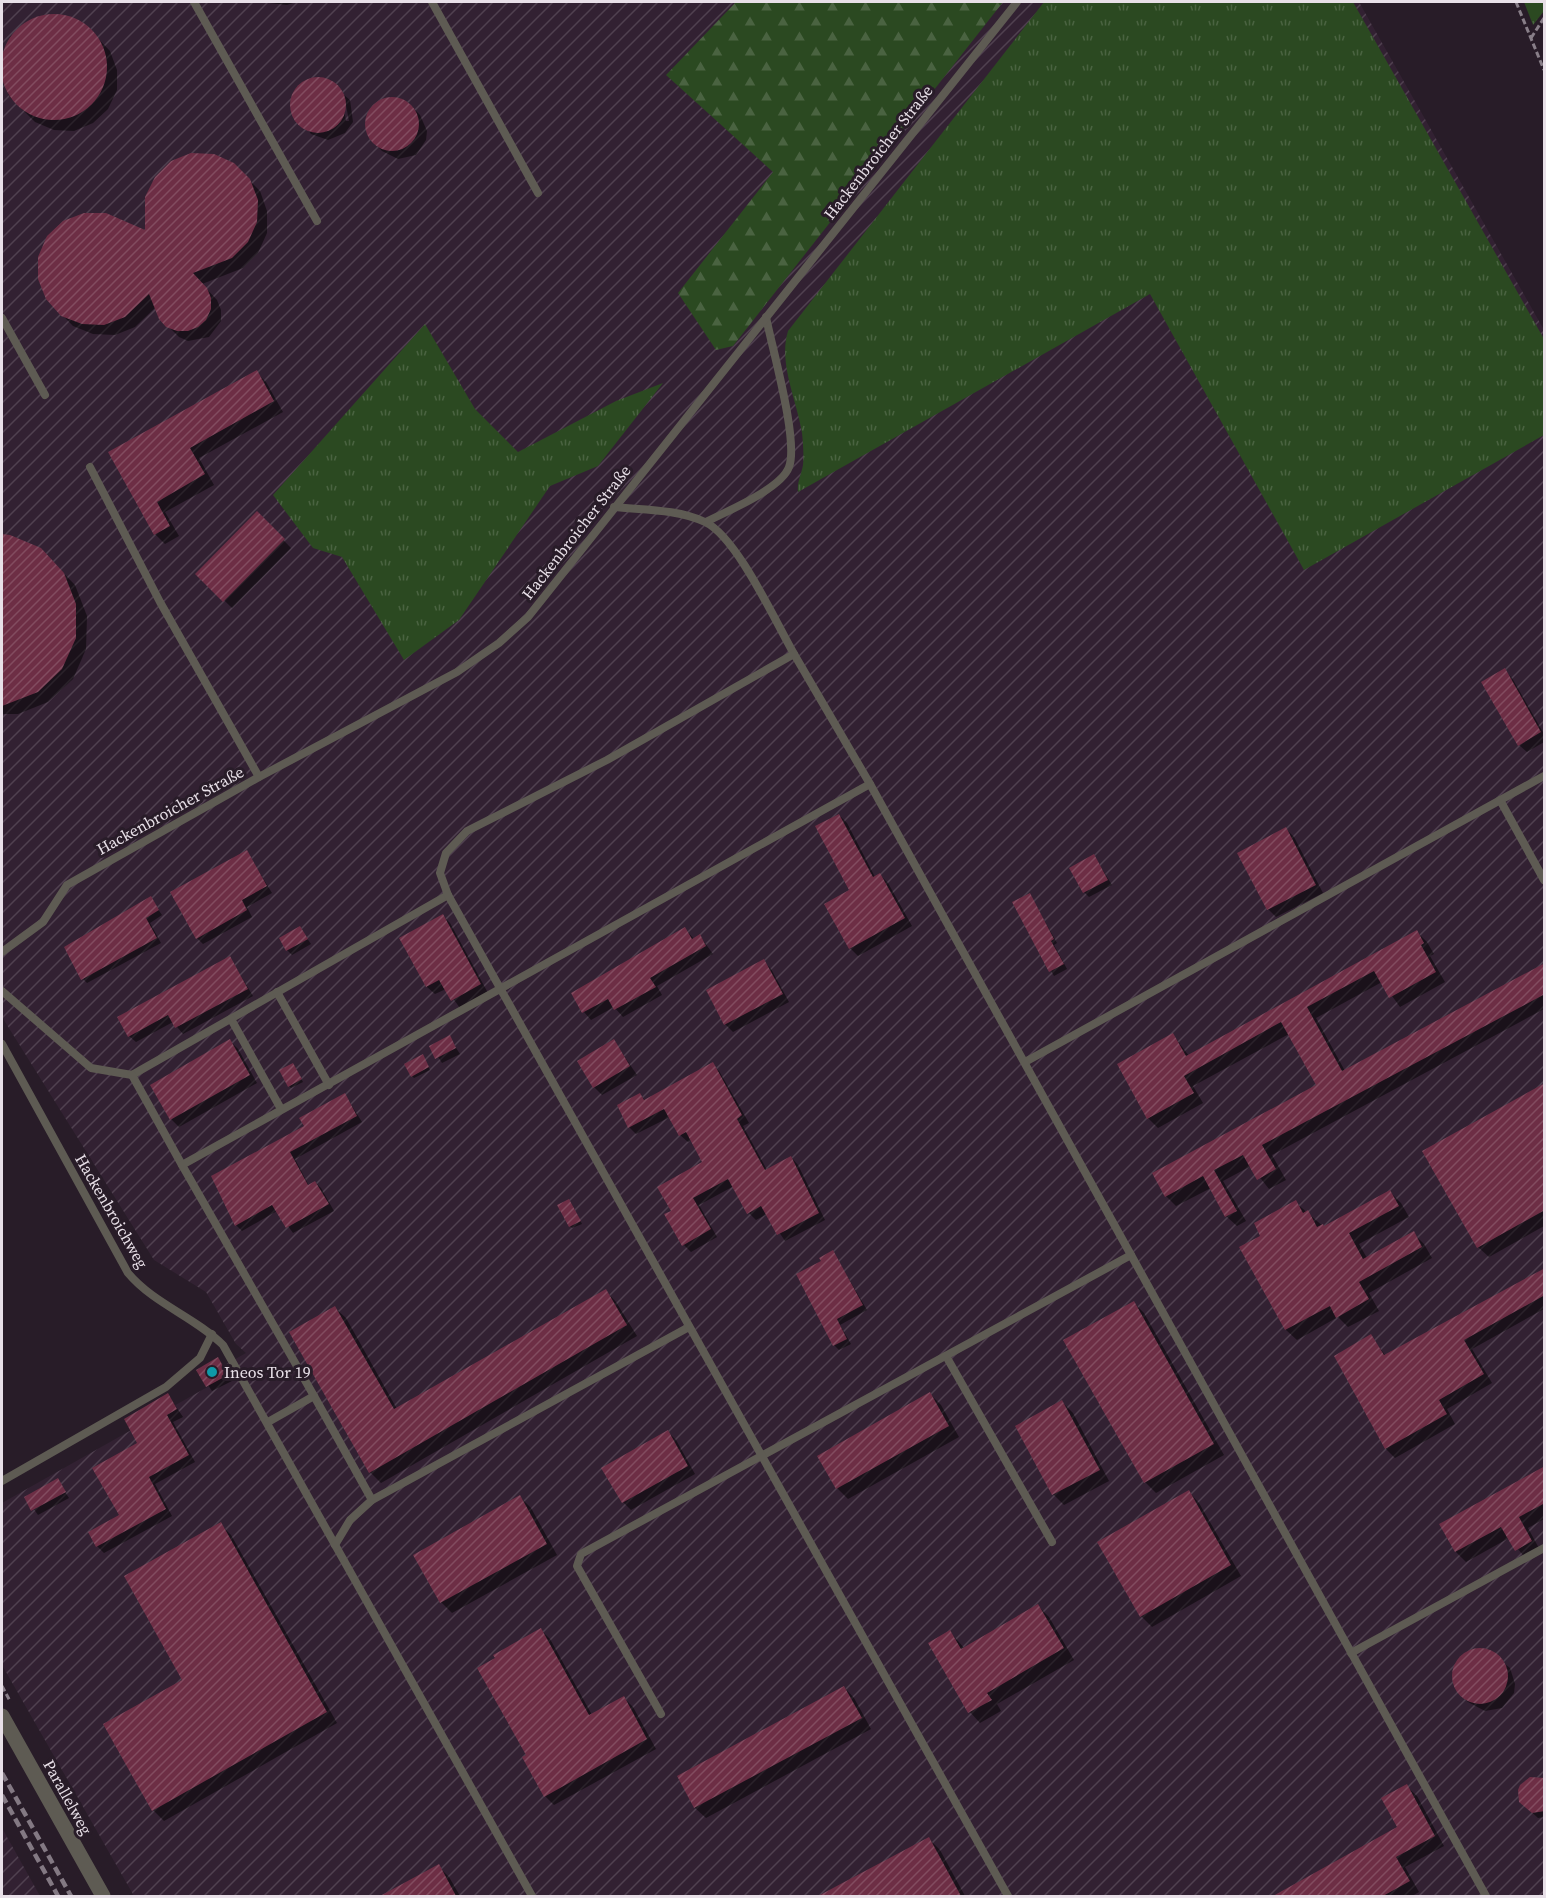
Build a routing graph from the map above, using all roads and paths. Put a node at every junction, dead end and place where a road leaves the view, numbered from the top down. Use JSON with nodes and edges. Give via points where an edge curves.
{"nodes":[{"id":1,"x":194,"y":2,"type":"edge"},
{"id":2,"x":432,"y":2,"type":"edge"},
{"id":3,"x":1017,"y":2,"type":"edge"},
{"id":4,"x":1516,"y":2,"type":"edge"},
{"id":5,"x":1545,"y":18,"type":"edge"},
{"id":6,"x":1531,"y":38,"type":"junction"},
{"id":7,"x":1545,"y":70,"type":"edge"},
{"id":8,"x":538,"y":193,"type":"dead end"},
{"id":9,"x":317,"y":221,"type":"dead end"},
{"id":10,"x":766,"y":317,"type":"junction"},
{"id":11,"x":2,"y":318,"type":"edge"},
{"id":12,"x":45,"y":395,"type":"dead end"},
{"id":13,"x":90,"y":467,"type":"dead end"},
{"id":14,"x":614,"y":507,"type":"junction"},
{"id":15,"x":706,"y":522,"type":"junction"},
{"id":16,"x":794,"y":654,"type":"junction"},
{"id":17,"x":1545,"y":776,"type":"edge"},
{"id":18,"x":259,"y":777,"type":"junction"},
{"id":19,"x":870,"y":784,"type":"junction"},
{"id":20,"x":1500,"y":800,"type":"junction"},
{"id":21,"x":1545,"y":880,"type":"edge"},
{"id":22,"x":448,"y":895,"type":"junction"},
{"id":23,"x":2,"y":952,"type":"edge"},
{"id":24,"x":501,"y":990,"type":"junction"},
{"id":25,"x":2,"y":991,"type":"edge"},
{"id":26,"x":277,"y":992,"type":"junction"},
{"id":27,"x":231,"y":1019,"type":"junction"},
{"id":28,"x":2,"y":1044,"type":"edge"},
{"id":29,"x":1025,"y":1062,"type":"junction"},
{"id":30,"x":132,"y":1075,"type":"junction"},
{"id":31,"x":329,"y":1085,"type":"junction"},
{"id":32,"x":282,"y":1109,"type":"junction"},
{"id":33,"x":182,"y":1165,"type":"junction"},
{"id":34,"x":1131,"y":1255,"type":"junction"},
{"id":35,"x":689,"y":1327,"type":"junction"},
{"id":36,"x":212,"y":1334,"type":"junction"},
{"id":37,"x":946,"y":1356,"type":"junction"},
{"id":38,"x":314,"y":1396,"type":"junction"},
{"id":39,"x":268,"y":1422,"type":"junction"},
{"id":40,"x":761,"y":1455,"type":"junction"},
{"id":41,"x":2,"y":1481,"type":"edge"},
{"id":42,"x":372,"y":1500,"type":"junction"},
{"id":43,"x":1052,"y":1542,"type":"dead end"},
{"id":44,"x":335,"y":1545,"type":"junction"},
{"id":45,"x":1545,"y":1548,"type":"edge"},
{"id":46,"x":1351,"y":1653,"type":"junction"},
{"id":47,"x":661,"y":1714,"type":"dead end"},
{"id":48,"x":2,"y":1716,"type":"edge"},
{"id":49,"x":103,"y":1896,"type":"edge"},
{"id":50,"x":532,"y":1896,"type":"edge"},
{"id":51,"x":1008,"y":1896,"type":"edge"},
{"id":52,"x":1486,"y":1896,"type":"edge"}],
"edges":[{"from":1,"to":9,"type":"lane"},
{"from":2,"to":8,"type":"lane"},
{"from":3,"to":10,"type":"lane","name":"Hackenbroicher Straße"},
{"from":4,"to":6,"type":"path"},
{"from":5,"to":6,"type":"path"},
{"from":6,"to":7,"type":"path"},
{"from":10,"to":14,"type":"lane","name":"Hackenbroicher Straße"},
{"from":10,"to":15,"type":"lane","via":[[792,444],[789,468],[771,487]]},
{"from":11,"to":12,"type":"lane"},
{"from":13,"to":18,"type":"lane","via":[[160,602]]},
{"from":14,"to":15,"type":"lane","via":[[678,514]]},
{"from":14,"to":18,"type":"lane","name":"Hackenbroicher Straße","via":[[555,586],[499,643],[457,672]]},
{"from":15,"to":16,"type":"lane","via":[[728,540]]},
{"from":16,"to":19,"type":"lane"},
{"from":16,"to":22,"type":"lane","via":[[607,760],[467,831],[446,853],[440,873]]},
{"from":17,"to":20,"type":"lane"},
{"from":18,"to":23,"type":"lane","name":"Hackenbroicher Straße","via":[[68,885],[43,922]]},
{"from":19,"to":24,"type":"lane"},
{"from":19,"to":29,"type":"lane"},
{"from":20,"to":21,"type":"lane"},
{"from":20,"to":29,"type":"lane"},
{"from":22,"to":24,"type":"lane"},
{"from":22,"to":26,"type":"lane"},
{"from":24,"to":31,"type":"lane"},
{"from":24,"to":35,"type":"lane"},
{"from":25,"to":30,"type":"lane","via":[[91,1068]]},
{"from":26,"to":27,"type":"lane"},
{"from":26,"to":31,"type":"lane"},
{"from":27,"to":30,"type":"lane"},
{"from":27,"to":32,"type":"lane"},
{"from":28,"to":36,"type":"lane","name":"Hackenbroichweg","via":[[128,1273],[138,1285]]},
{"from":29,"to":34,"type":"lane"},
{"from":30,"to":33,"type":"lane"},
{"from":31,"to":32,"type":"lane"},
{"from":32,"to":33,"type":"lane"},
{"from":33,"to":38,"type":"lane"},
{"from":34,"to":37,"type":"lane"},
{"from":34,"to":46,"type":"lane"},
{"from":35,"to":40,"type":"lane"},
{"from":35,"to":42,"type":"lane"},
{"from":36,"to":39,"type":"lane","name":"Hackenbroichweg","via":[[224,1346]]},
{"from":36,"to":41,"type":"lane","via":[[200,1358],[166,1387]]},
{"from":37,"to":40,"type":"lane"},
{"from":37,"to":43,"type":"lane"},
{"from":38,"to":39,"type":"lane"},
{"from":38,"to":42,"type":"lane"},
{"from":39,"to":44,"type":"lane","name":"Hackenbroichweg"},
{"from":40,"to":47,"type":"lane","via":[[581,1554],[577,1566]]},
{"from":40,"to":51,"type":"lane"},
{"from":42,"to":44,"type":"lane","via":[[350,1520]]},
{"from":44,"to":50,"type":"lane","name":"Hackenbroichweg"},
{"from":45,"to":46,"type":"lane"},
{"from":46,"to":52,"type":"lane"},
{"from":48,"to":49,"type":"street","name":"Parallelweg"}]}
